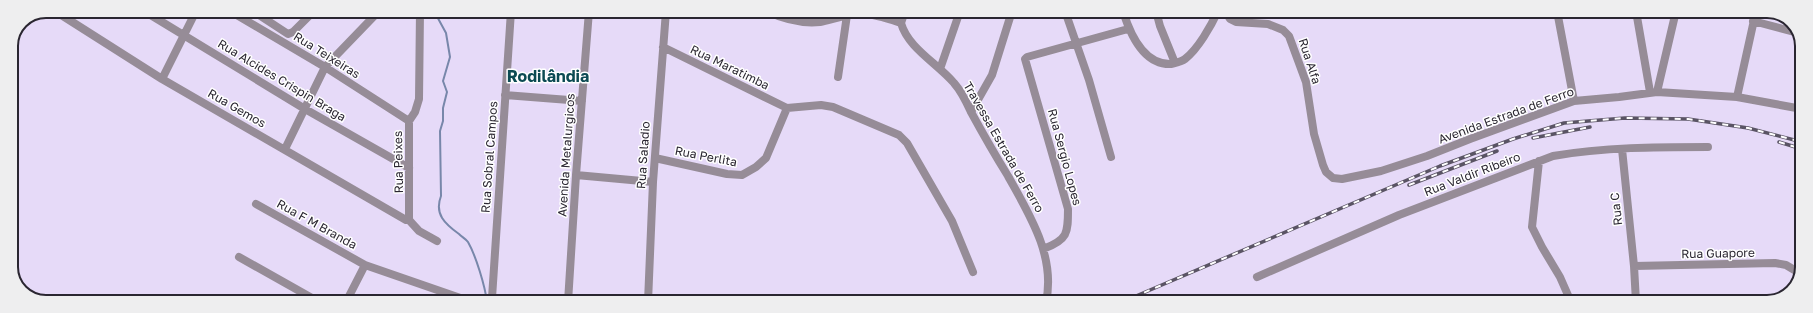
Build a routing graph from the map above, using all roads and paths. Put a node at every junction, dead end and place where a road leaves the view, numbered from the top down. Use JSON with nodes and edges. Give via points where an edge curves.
{"nodes":[{"id":1,"x":66,"y":18,"type":"edge"},
{"id":2,"x":155,"y":18,"type":"edge"},
{"id":3,"x":192,"y":18,"type":"edge"},
{"id":4,"x":264,"y":18,"type":"edge"},
{"id":5,"x":307,"y":18,"type":"edge"},
{"id":6,"x":372,"y":18,"type":"edge"},
{"id":7,"x":420,"y":18,"type":"edge"},
{"id":8,"x":510,"y":18,"type":"edge"},
{"id":9,"x":588,"y":18,"type":"edge"},
{"id":10,"x":665,"y":18,"type":"edge"},
{"id":11,"x":782,"y":18,"type":"edge"},
{"id":12,"x":835,"y":18,"type":"edge"},
{"id":13,"x":846,"y":18,"type":"edge"},
{"id":14,"x":880,"y":18,"type":"edge"},
{"id":15,"x":903,"y":18,"type":"edge"},
{"id":16,"x":958,"y":18,"type":"edge"},
{"id":17,"x":1010,"y":18,"type":"edge"},
{"id":18,"x":1067,"y":18,"type":"edge"},
{"id":19,"x":1125,"y":18,"type":"edge"},
{"id":20,"x":1158,"y":18,"type":"edge"},
{"id":21,"x":1214,"y":18,"type":"edge"},
{"id":22,"x":1229,"y":18,"type":"edge"},
{"id":23,"x":1558,"y":18,"type":"edge"},
{"id":24,"x":1637,"y":18,"type":"edge"},
{"id":25,"x":1674,"y":18,"type":"edge"},
{"id":26,"x":1754,"y":18,"type":"edge"},
{"id":27,"x":245,"y":19,"type":"edge"},
{"id":28,"x":1753,"y":21,"type":"junction"},
{"id":29,"x":901,"y":23,"type":"junction"},
{"id":30,"x":1128,"y":28,"type":"junction"},
{"id":31,"x":1790,"y":31,"type":"edge"},
{"id":32,"x":183,"y":35,"type":"junction"},
{"id":33,"x":1076,"y":42,"type":"junction"},
{"id":34,"x":663,"y":47,"type":"junction"},
{"id":35,"x":1175,"y":63,"type":"junction"},
{"id":36,"x":325,"y":67,"type":"junction"},
{"id":37,"x":940,"y":70,"type":"junction"},
{"id":38,"x":838,"y":77,"type":"dead end"},
{"id":39,"x":162,"y":79,"type":"junction"},
{"id":40,"x":1653,"y":92,"type":"junction"},
{"id":41,"x":505,"y":95,"type":"junction"},
{"id":42,"x":1737,"y":97,"type":"junction"},
{"id":43,"x":582,"y":101,"type":"junction"},
{"id":44,"x":1574,"y":101,"type":"junction"},
{"id":45,"x":787,"y":108,"type":"junction"},
{"id":46,"x":1795,"y":108,"type":"edge"},
{"id":47,"x":305,"y":109,"type":"junction"},
{"id":48,"x":971,"y":112,"type":"junction"},
{"id":49,"x":409,"y":121,"type":"junction"},
{"id":50,"x":1708,"y":147,"type":"dead end"},
{"id":51,"x":285,"y":149,"type":"junction"},
{"id":52,"x":1622,"y":149,"type":"junction"},
{"id":53,"x":1111,"y":157,"type":"dead end"},
{"id":54,"x":655,"y":158,"type":"junction"},
{"id":55,"x":1538,"y":161,"type":"junction"},
{"id":56,"x":1323,"y":165,"type":"joint"},
{"id":57,"x":409,"y":168,"type":"junction"},
{"id":58,"x":576,"y":175,"type":"junction"},
{"id":59,"x":653,"y":182,"type":"junction"},
{"id":60,"x":256,"y":204,"type":"dead end"},
{"id":61,"x":409,"y":220,"type":"junction"},
{"id":62,"x":436,"y":241,"type":"dead end"},
{"id":63,"x":1044,"y":249,"type":"junction"},
{"id":64,"x":239,"y":258,"type":"dead end"},
{"id":65,"x":365,"y":265,"type":"junction"},
{"id":66,"x":1634,"y":266,"type":"junction"},
{"id":67,"x":1795,"y":270,"type":"edge"},
{"id":68,"x":972,"y":272,"type":"dead end"},
{"id":69,"x":1257,"y":277,"type":"dead end"},
{"id":70,"x":306,"y":295,"type":"edge"},
{"id":71,"x":350,"y":295,"type":"edge"},
{"id":72,"x":452,"y":295,"type":"edge"},
{"id":73,"x":492,"y":295,"type":"edge"},
{"id":74,"x":568,"y":295,"type":"edge"},
{"id":75,"x":648,"y":295,"type":"edge"},
{"id":76,"x":1047,"y":295,"type":"edge"},
{"id":77,"x":1568,"y":295,"type":"edge"},
{"id":78,"x":1636,"y":295,"type":"edge"}],
"edges":[{"from":1,"to":39,"type":"street","name":"Rua Gemos"},
{"from":2,"to":32,"type":"street","name":"Rua Alcides Crispin Braga"},
{"from":3,"to":32,"type":"street"},
{"from":4,"to":5,"type":"street","via":[[288,34]]},
{"from":6,"to":36,"type":"street"},
{"from":7,"to":49,"type":"street","name":"Rua Peixes","via":[[419,99]]},
{"from":8,"to":41,"type":"street","name":"Rua Sobral Campos"},
{"from":9,"to":43,"type":"street","name":"Avenida Metalurgicos"},
{"from":10,"to":34,"type":"street","name":"Rua Saladio"},
{"from":11,"to":12,"type":"street","via":[[800,22],[820,22]]},
{"from":13,"to":38,"type":"street"},
{"from":14,"to":29,"type":"street"},
{"from":15,"to":29,"type":"street"},
{"from":16,"to":37,"type":"street"},
{"from":17,"to":48,"type":"street","via":[[992,75]]},
{"from":18,"to":33,"type":"street"},
{"from":19,"to":30,"type":"street"},
{"from":20,"to":35,"type":"street"},
{"from":21,"to":35,"type":"street","via":[[1192,52],[1184,60]]},
{"from":22,"to":56,"type":"street","name":"Rua Alfa","via":[[1236,22],[1268,24],[1283,30],[1289,36],[1306,82],[1314,134]]},
{"from":23,"to":44,"type":"street"},
{"from":24,"to":40,"type":"street"},
{"from":25,"to":40,"type":"street"},
{"from":26,"to":28,"type":"street"},
{"from":27,"to":36,"type":"street","name":"Rua Teixeiras"},
{"from":28,"to":31,"type":"street"},
{"from":28,"to":42,"type":"street"},
{"from":29,"to":37,"type":"street","name":"Travessa Estrada de Ferro","via":[[906,36]]},
{"from":30,"to":33,"type":"street"},
{"from":30,"to":35,"type":"street","via":[[1147,56],[1165,64]]},
{"from":32,"to":39,"type":"street"},
{"from":32,"to":47,"type":"street","name":"Rua Alcides Crispin Braga"},
{"from":33,"to":53,"type":"street"},
{"from":33,"to":63,"type":"street","name":"Rua Sergio Lopes","via":[[1025,59],[1068,208],[1067,233],[1062,241]]},
{"from":34,"to":45,"type":"street","name":"Rua Maratimba"},
{"from":34,"to":54,"type":"street","name":"Rua Saladio"},
{"from":36,"to":47,"type":"street"},
{"from":36,"to":49,"type":"street","name":"Rua Teixeiras"},
{"from":37,"to":48,"type":"street","name":"Travessa Estrada de Ferro","via":[[964,95]]},
{"from":39,"to":51,"type":"street","name":"Rua Gemos"},
{"from":40,"to":42,"type":"street","name":"Avenida Estrada de Ferro"},
{"from":40,"to":44,"type":"street","name":"Avenida Estrada de Ferro"},
{"from":41,"to":43,"type":"street"},
{"from":41,"to":73,"type":"street","name":"Rua Sobral Campos"},
{"from":42,"to":46,"type":"street","name":"Avenida Estrada de Ferro"},
{"from":43,"to":58,"type":"street","name":"Avenida Metalurgicos"},
{"from":44,"to":56,"type":"street","name":"Avenida Estrada de Ferro","via":[[1381,171],[1342,180],[1329,176]]},
{"from":45,"to":54,"type":"street","name":"Rua Perlita","via":[[766,158],[742,174],[727,174]]},
{"from":45,"to":68,"type":"street","via":[[821,105],[833,107],[899,135],[907,143],[952,221]]},
{"from":47,"to":51,"type":"street"},
{"from":47,"to":57,"type":"street","name":"Rua Alcides Crispin Braga"},
{"from":48,"to":63,"type":"street","name":"Travessa Estrada de Ferro","via":[[1034,225]]},
{"from":49,"to":57,"type":"street","name":"Rua Peixes"},
{"from":50,"to":52,"type":"street","name":"Rua Valdir Ribeiro"},
{"from":51,"to":61,"type":"street","name":"Rua Gemos"},
{"from":52,"to":55,"type":"street","name":"Rua Valdir Ribeiro","via":[[1580,152]]},
{"from":52,"to":66,"type":"street","name":"Rua C"},
{"from":54,"to":59,"type":"street","name":"Rua Saladio"},
{"from":55,"to":69,"type":"street","name":"Rua Valdir Ribeiro","via":[[1399,215]]},
{"from":55,"to":77,"type":"street","via":[[1532,227]]},
{"from":57,"to":61,"type":"street","name":"Rua Peixes"},
{"from":58,"to":59,"type":"street"},
{"from":58,"to":74,"type":"street","name":"Avenida Metalurgicos"},
{"from":59,"to":75,"type":"street","name":"Rua Saladio"},
{"from":60,"to":65,"type":"street","name":"Rua F M Branda"},
{"from":61,"to":62,"type":"street","name":"Rua Gemos"},
{"from":63,"to":76,"type":"street","name":"Travessa Estrada de Ferro","via":[[1048,282]]},
{"from":64,"to":70,"type":"street"},
{"from":65,"to":71,"type":"street"},
{"from":65,"to":72,"type":"street","name":"Rua F M Branda"},
{"from":66,"to":67,"type":"street","name":"Rua Guapore","via":[[1774,263],[1786,265]]},
{"from":66,"to":78,"type":"street","name":"Rua C"}]}
